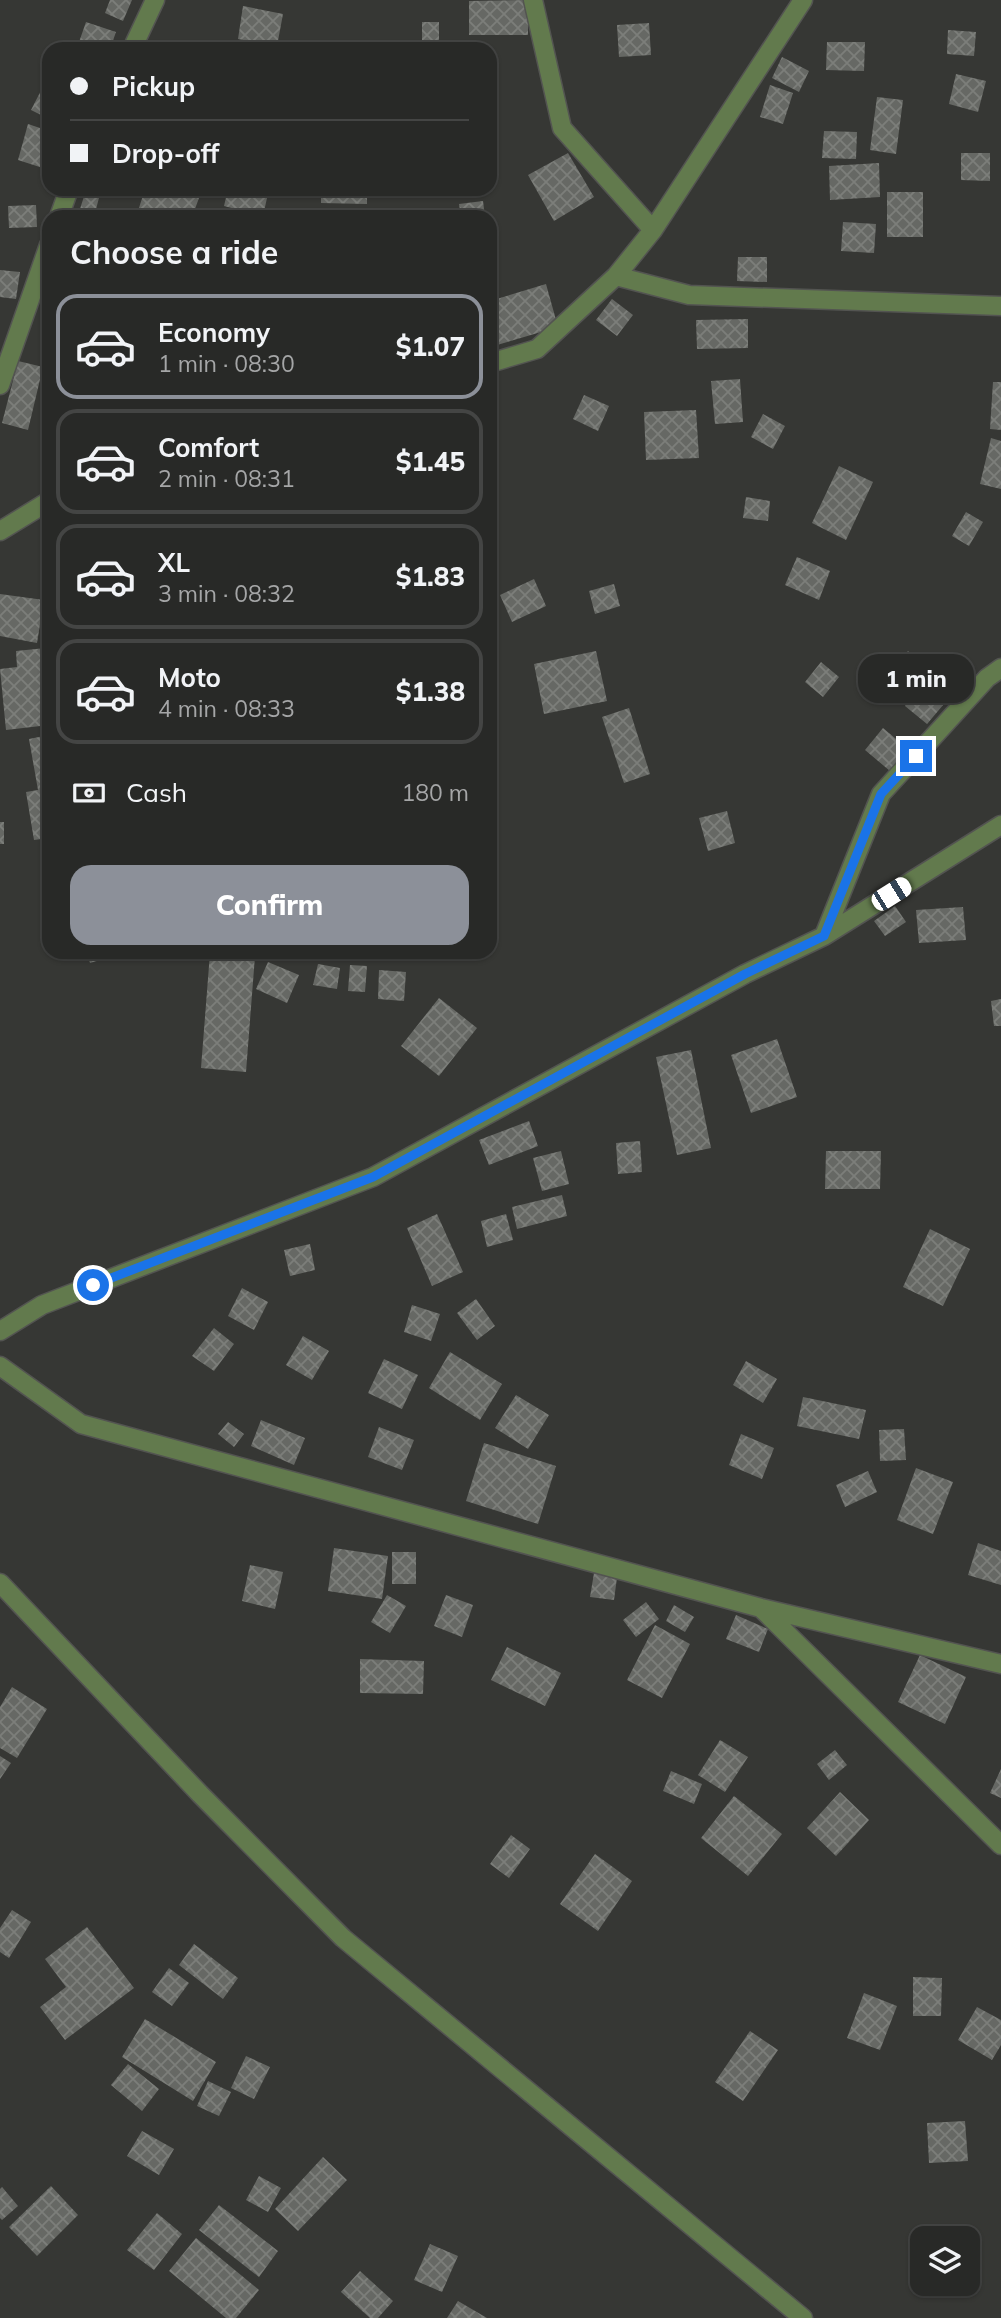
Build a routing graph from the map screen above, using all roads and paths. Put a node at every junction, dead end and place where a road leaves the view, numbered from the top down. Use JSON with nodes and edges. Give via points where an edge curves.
{"nodes":[{"id":1,"x":155,"y":0,"type":"edge"},
{"id":2,"x":533,"y":0,"type":"edge"},
{"id":3,"x":803,"y":0,"type":"edge"},
{"id":4,"x":135,"y":42,"type":"edge"},
{"id":5,"x":653,"y":230,"type":"junction"},
{"id":6,"x":42,"y":265,"type":"edge"},
{"id":7,"x":616,"y":276,"type":"junction"},
{"id":8,"x":1001,"y":306,"type":"edge"},
{"id":9,"x":497,"y":361,"type":"edge"},
{"id":10,"x":0,"y":385,"type":"edge"},
{"id":11,"x":42,"y":505,"type":"edge"},
{"id":12,"x":0,"y":531,"type":"edge"},
{"id":13,"x":1001,"y":668,"type":"edge"},
{"id":14,"x":1001,"y":825,"type":"edge"},
{"id":15,"x":824,"y":936,"type":"junction"},
{"id":16,"x":0,"y":1331,"type":"edge"},
{"id":17,"x":0,"y":1366,"type":"edge"},
{"id":18,"x":0,"y":1583,"type":"edge"},
{"id":19,"x":761,"y":1608,"type":"junction"},
{"id":20,"x":1001,"y":1664,"type":"edge"},
{"id":21,"x":1001,"y":1845,"type":"edge"},
{"id":22,"x":803,"y":2318,"type":"edge"}],
"edges":[{"from":1,"to":4,"type":"street"},
{"from":2,"to":5,"type":"street","via":[[562,128]]},
{"from":3,"to":5,"type":"street"},
{"from":5,"to":7,"type":"street"},
{"from":6,"to":10,"type":"street"},
{"from":7,"to":8,"type":"street","via":[[690,295]]},
{"from":7,"to":9,"type":"street","via":[[537,349]]},
{"from":11,"to":12,"type":"street"},
{"from":13,"to":15,"type":"street","via":[[986,678],[881,794]]},
{"from":14,"to":15,"type":"street"},
{"from":15,"to":16,"type":"street","via":[[745,974],[373,1177],[42,1305]]},
{"from":17,"to":19,"type":"street","via":[[81,1424]]},
{"from":18,"to":22,"type":"street","via":[[343,1938]]},
{"from":19,"to":20,"type":"street"},
{"from":19,"to":21,"type":"street"}]}
